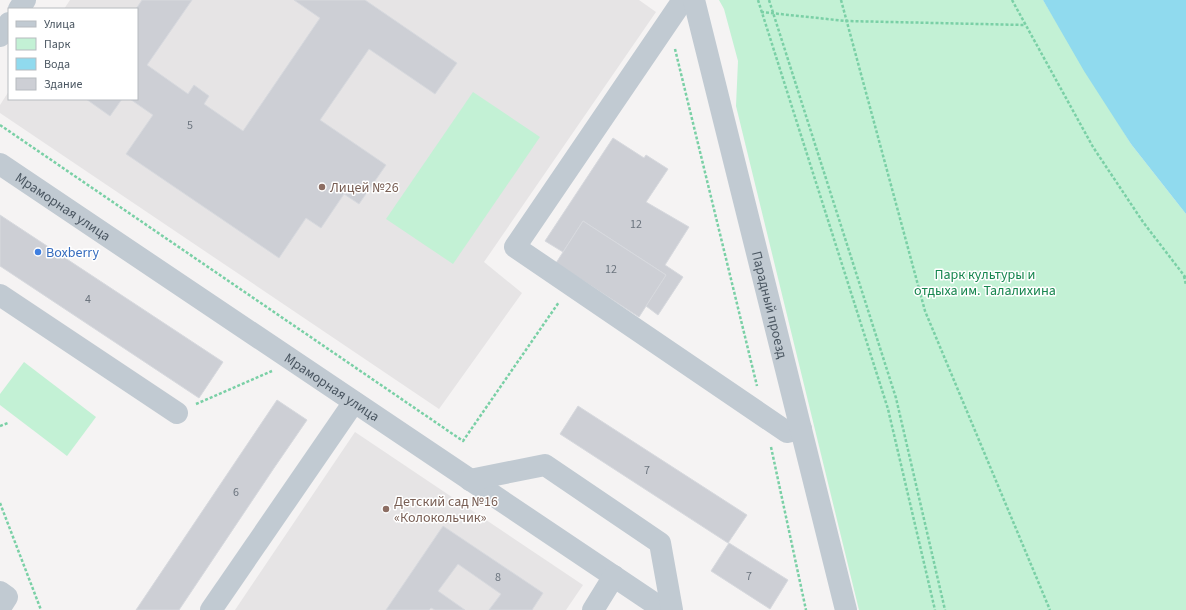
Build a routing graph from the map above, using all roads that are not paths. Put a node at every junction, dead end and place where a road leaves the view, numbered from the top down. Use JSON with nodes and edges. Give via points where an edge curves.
{"nodes":[{"id":1,"x":683,"y":0,"type":"edge"},
{"id":2,"x":694,"y":0,"type":"edge"},
{"id":3,"x":8,"y":24,"type":"edge"},
{"id":4,"x":0,"y":36,"type":"edge"},
{"id":5,"x":0,"y":164,"type":"edge"},
{"id":6,"x":0,"y":295,"type":"edge"},
{"id":7,"x":354,"y":402,"type":"junction"},
{"id":8,"x":177,"y":413,"type":"road end"},
{"id":9,"x":801,"y":429,"type":"junction"},
{"id":10,"x":470,"y":480,"type":"junction"},
{"id":11,"x":614,"y":576,"type":"junction"},
{"id":12,"x":0,"y":592,"type":"edge"},
{"id":13,"x":0,"y":608,"type":"edge"},
{"id":14,"x":211,"y":610,"type":"edge"},
{"id":15,"x":593,"y":610,"type":"edge"},
{"id":16,"x":664,"y":610,"type":"edge"},
{"id":17,"x":672,"y":610,"type":"edge"},
{"id":18,"x":846,"y":610,"type":"edge"}],
"edges":[{"from":1,"to":9,"type":"street","via":[[515,247],[787,432]]},
{"from":2,"to":9,"type":"street","name":"Парадный проезд"},
{"from":3,"to":4,"type":"street"},
{"from":5,"to":7,"type":"street","name":"Мраморная улица"},
{"from":6,"to":8,"type":"street"},
{"from":7,"to":10,"type":"street","name":"Мраморная улица"},
{"from":7,"to":14,"type":"street"},
{"from":9,"to":18,"type":"street","name":"Парадный проезд"},
{"from":10,"to":11,"type":"street","name":"Мраморная улица"},
{"from":10,"to":17,"type":"street","via":[[545,465],[660,543]]},
{"from":11,"to":15,"type":"street"},
{"from":11,"to":16,"type":"street","name":"Мраморная улица"},
{"from":12,"to":13,"type":"street","via":[[7,597]]}]}
